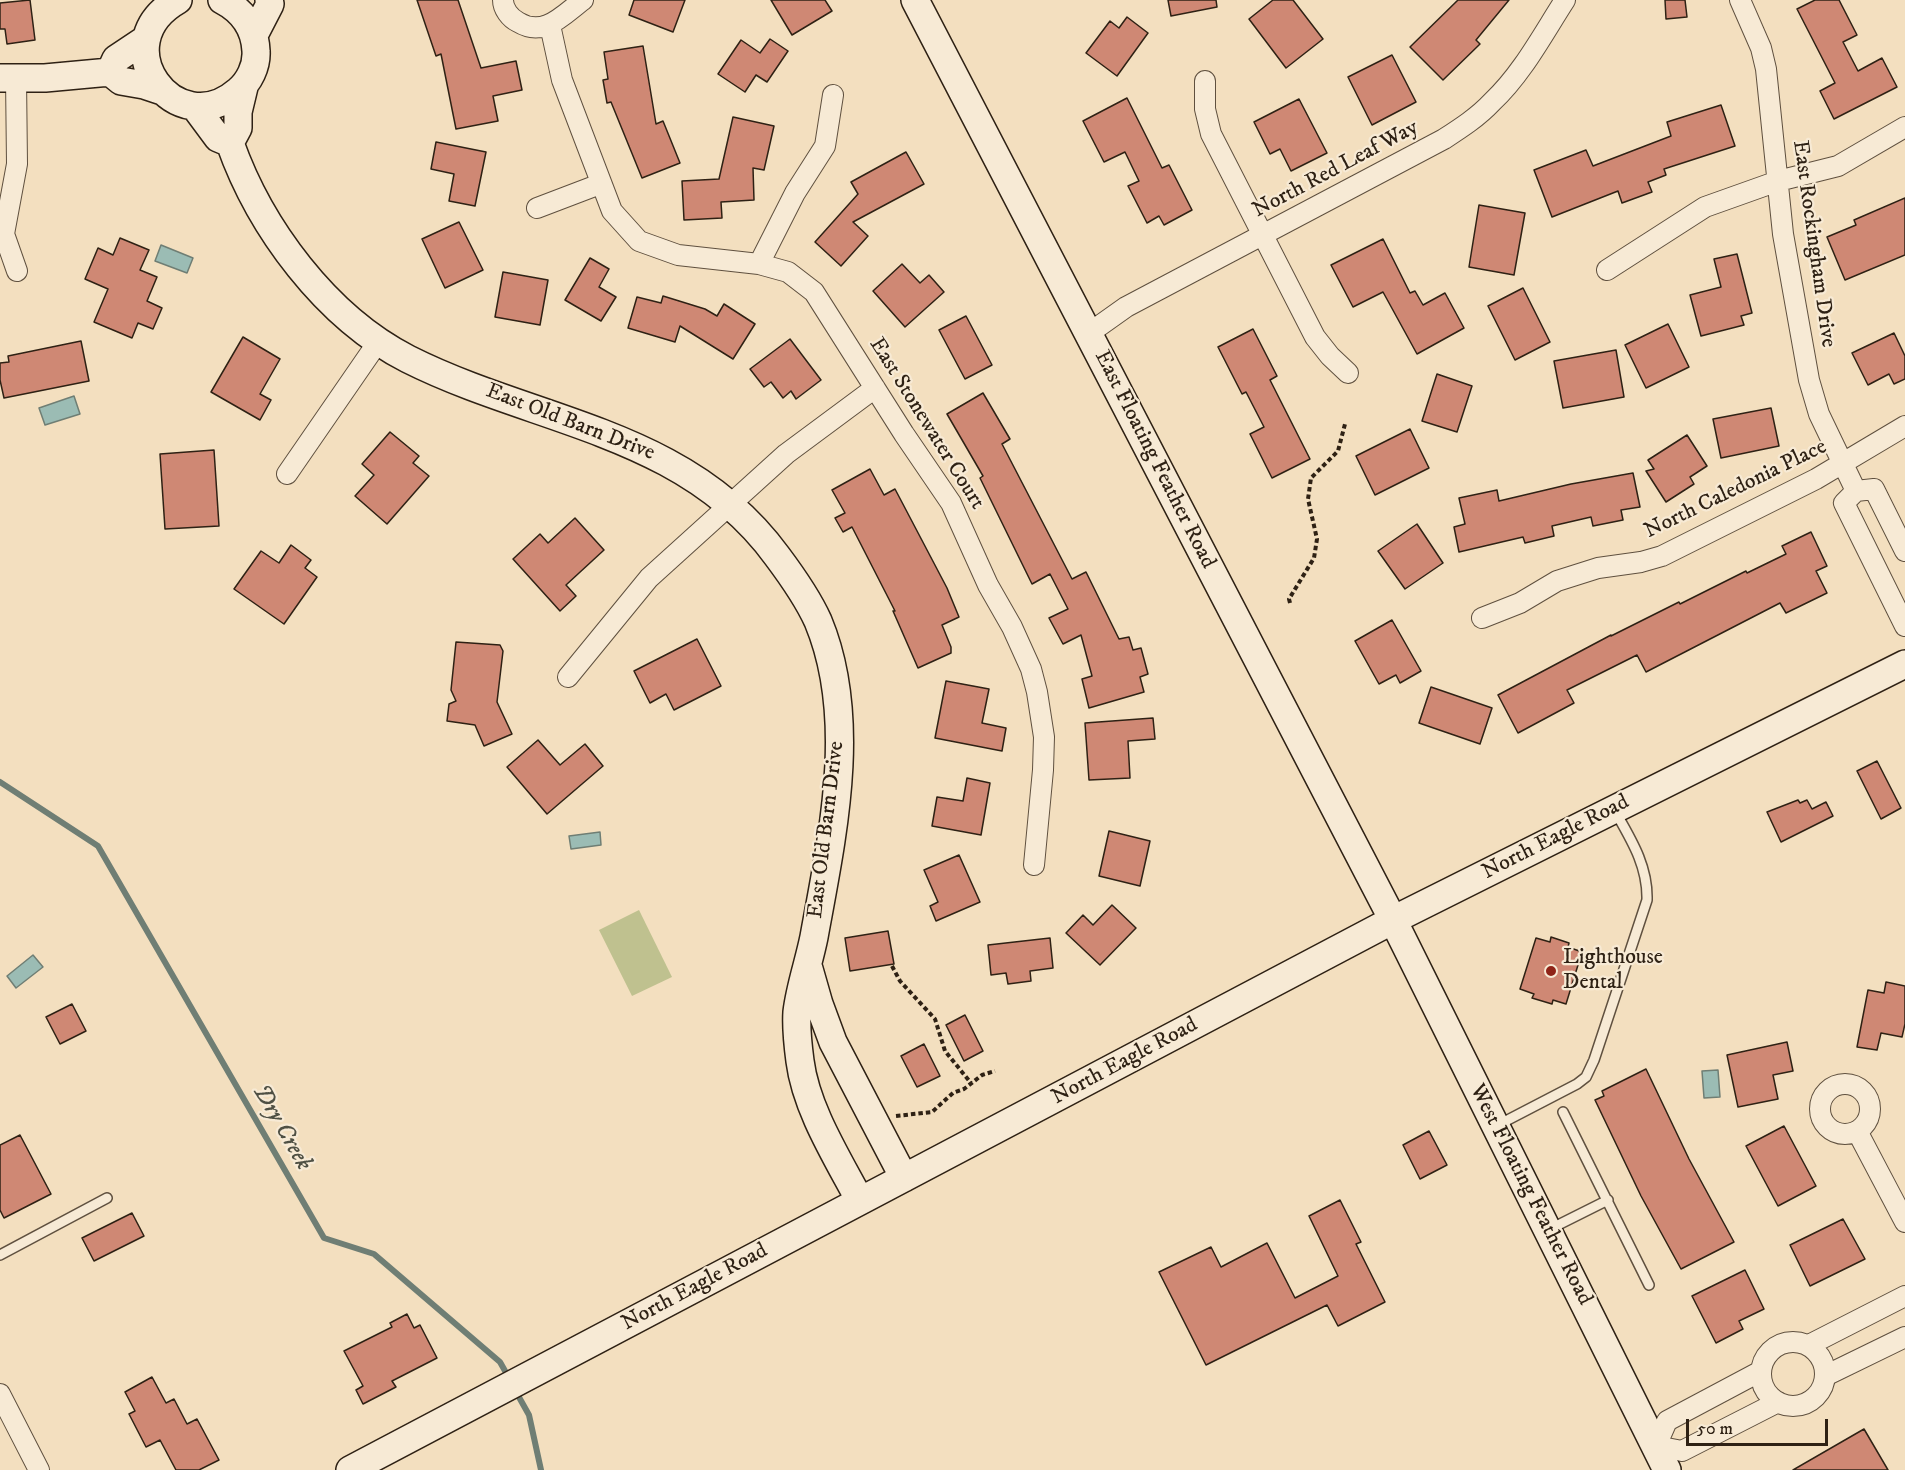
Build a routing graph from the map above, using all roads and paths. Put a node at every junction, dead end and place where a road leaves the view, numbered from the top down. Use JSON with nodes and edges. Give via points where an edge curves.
{"nodes":[{"id":1,"x":178,"y":0,"type":"edge"},
{"id":2,"x":222,"y":0,"type":"edge"},
{"id":3,"x":269,"y":0,"type":"edge"},
{"id":4,"x":503,"y":0,"type":"edge"},
{"id":5,"x":583,"y":0,"type":"edge"},
{"id":6,"x":915,"y":0,"type":"edge"},
{"id":7,"x":1565,"y":0,"type":"edge"},
{"id":8,"x":1740,"y":0,"type":"edge"},
{"id":9,"x":550,"y":25,"type":"junction"},
{"id":10,"x":254,"y":35,"type":"junction"},
{"id":11,"x":146,"y":39,"type":"junction"},
{"id":12,"x":110,"y":72,"type":"junction"},
{"id":13,"x":8,"y":78,"type":"edge"},
{"id":14,"x":1205,"y":81,"type":"dead end"},
{"id":15,"x":244,"y":87,"type":"junction"},
{"id":16,"x":162,"y":91,"type":"junction"},
{"id":17,"x":833,"y":95,"type":"dead end"},
{"id":18,"x":195,"y":106,"type":"junction"},
{"id":19,"x":1905,"y":127,"type":"edge"},
{"id":20,"x":230,"y":143,"type":"junction"},
{"id":21,"x":1778,"y":181,"type":"junction"},
{"id":22,"x":600,"y":184,"type":"junction"},
{"id":23,"x":537,"y":208,"type":"dead end"},
{"id":24,"x":1263,"y":236,"type":"junction"},
{"id":25,"x":759,"y":264,"type":"junction"},
{"id":26,"x":1607,"y":270,"type":"dead end"},
{"id":27,"x":17,"y":271,"type":"dead end"},
{"id":28,"x":1088,"y":334,"type":"junction"},
{"id":29,"x":378,"y":342,"type":"junction"},
{"id":30,"x":1348,"y":373,"type":"dead end"},
{"id":31,"x":875,"y":388,"type":"junction"},
{"id":32,"x":1345,"y":424,"type":"dead end"},
{"id":33,"x":1905,"y":426,"type":"edge"},
{"id":34,"x":1842,"y":464,"type":"junction"},
{"id":35,"x":287,"y":474,"type":"dead end"},
{"id":36,"x":1856,"y":490,"type":"junction"},
{"id":37,"x":730,"y":505,"type":"junction"},
{"id":38,"x":1905,"y":551,"type":"edge"},
{"id":39,"x":1290,"y":603,"type":"dead end"},
{"id":40,"x":1482,"y":618,"type":"dead end"},
{"id":41,"x":1905,"y":626,"type":"edge"},
{"id":42,"x":1905,"y":664,"type":"edge"},
{"id":43,"x":568,"y":677,"type":"dead end"},
{"id":44,"x":1614,"y":809,"type":"junction"},
{"id":45,"x":1034,"y":866,"type":"dead end"},
{"id":46,"x":1393,"y":920,"type":"junction"},
{"id":47,"x":808,"y":965,"type":"junction"},
{"id":48,"x":892,"y":966,"type":"dead end"},
{"id":49,"x":995,"y":1071,"type":"dead end"},
{"id":50,"x":971,"y":1083,"type":"junction"},
{"id":51,"x":1563,"y":1112,"type":"dead end"},
{"id":52,"x":891,"y":1116,"type":"dead end"},
{"id":53,"x":1496,"y":1126,"type":"junction"},
{"id":54,"x":1857,"y":1131,"type":"dead end"},
{"id":55,"x":904,"y":1178,"type":"junction"},
{"id":56,"x":108,"y":1198,"type":"dead end"},
{"id":57,"x":1608,"y":1200,"type":"junction"},
{"id":58,"x":860,"y":1202,"type":"junction"},
{"id":59,"x":1905,"y":1222,"type":"edge"},
{"id":60,"x":1548,"y":1230,"type":"junction"},
{"id":61,"x":0,"y":1255,"type":"edge"},
{"id":62,"x":1649,"y":1285,"type":"dead end"},
{"id":63,"x":1905,"y":1296,"type":"edge"},
{"id":64,"x":1905,"y":1337,"type":"edge"},
{"id":65,"x":1809,"y":1345,"type":"junction"},
{"id":66,"x":1761,"y":1371,"type":"junction"},
{"id":67,"x":1825,"y":1376,"type":"junction"},
{"id":68,"x":0,"y":1394,"type":"edge"},
{"id":69,"x":1778,"y":1402,"type":"junction"},
{"id":70,"x":1656,"y":1446,"type":"junction"},
{"id":71,"x":39,"y":1470,"type":"edge"},
{"id":72,"x":350,"y":1470,"type":"edge"},
{"id":73,"x":1667,"y":1470,"type":"edge"}],
"edges":[{"from":1,"to":11,"type":"main road","via":[[152,22]]},
{"from":2,"to":10,"type":"main road","via":[[246,19]]},
{"from":3,"to":10,"type":"main road"},
{"from":4,"to":9,"type":"street","via":[[512,19],[526,27],[540,29]]},
{"from":5,"to":9,"type":"street"},
{"from":6,"to":28,"type":"main road","name":"East Floating Feather Road"},
{"from":7,"to":24,"type":"street","name":"North Red Leaf Way","via":[[1511,81],[1472,121]]},
{"from":8,"to":21,"type":"street","name":"East Rockingham Drive","via":[[1766,69]]},
{"from":9,"to":22,"type":"street","name":"East Stonewater Court","via":[[562,80]]},
{"from":10,"to":15,"type":"main road","via":[[253,71]]},
{"from":11,"to":12,"type":"main road","via":[[116,59]]},
{"from":11,"to":16,"type":"main road","via":[[145,58]]},
{"from":12,"to":13,"type":"main road"},
{"from":12,"to":16,"type":"main road","via":[[121,81]]},
{"from":13,"to":27,"type":"street","via":[[17,164],[4,234]]},
{"from":14,"to":24,"type":"street","via":[[1205,109],[1211,134]]},
{"from":15,"to":18,"type":"main road","via":[[213,105]]},
{"from":15,"to":20,"type":"main road","via":[[238,128]]},
{"from":16,"to":18,"type":"main road","via":[[177,102]]},
{"from":17,"to":25,"type":"street","via":[[825,146],[795,193]]},
{"from":18,"to":20,"type":"main road","name":"East Old Barn Drive","via":[[218,138]]},
{"from":19,"to":21,"type":"street","via":[[1838,166]]},
{"from":20,"to":29,"type":"main road","name":"East Old Barn Drive","via":[[247,184],[296,262],[333,304]]},
{"from":21,"to":26,"type":"street","via":[[1705,207]]},
{"from":21,"to":34,"type":"street","name":"East Rockingham Drive","via":[[1783,234],[1809,380],[1819,414]]},
{"from":22,"to":23,"type":"street"},
{"from":22,"to":25,"type":"street","name":"East Stonewater Court","via":[[612,212],[639,241],[678,255]]},
{"from":24,"to":28,"type":"street","name":"North Red Leaf Way","via":[[1126,307]]},
{"from":24,"to":30,"type":"street","via":[[1315,337]]},
{"from":25,"to":31,"type":"street","name":"East Stonewater Court","via":[[788,272],[814,292]]},
{"from":28,"to":46,"type":"main road","name":"East Floating Feather Road"},
{"from":29,"to":35,"type":"street"},
{"from":29,"to":37,"type":"main road","name":"East Old Barn Drive","via":[[440,374],[651,453]]},
{"from":31,"to":37,"type":"street","via":[[786,454]]},
{"from":31,"to":45,"type":"street","name":"East Stonewater Court","via":[[951,503],[1031,669],[1044,737]]},
{"from":32,"to":39,"type":"path","via":[[1338,451],[1311,478],[1308,499],[1317,539],[1314,558]]},
{"from":33,"to":34,"type":"street","name":"North Caledonia Place"},
{"from":34,"to":36,"type":"street","name":"East Rockingham Drive"},
{"from":34,"to":40,"type":"street","name":"North Caledonia Place","via":[[1662,556],[1598,568],[1557,581],[1520,603]]},
{"from":36,"to":38,"type":"street","via":[[1874,489]]},
{"from":36,"to":41,"type":"street","via":[[1844,503]]},
{"from":37,"to":43,"type":"street","via":[[649,578]]},
{"from":37,"to":47,"type":"main road","name":"East Old Barn Drive","via":[[777,556],[817,620],[837,691],[839,761],[828,861]]},
{"from":42,"to":44,"type":"main road","name":"North Eagle Road"},
{"from":44,"to":46,"type":"main road","name":"North Eagle Road"},
{"from":44,"to":53,"type":"lane","via":[[1644,868],[1647,900],[1594,1060],[1586,1077],[1577,1084]]},
{"from":46,"to":53,"type":"main road","name":"West Floating Feather Road"},
{"from":46,"to":55,"type":"main road","name":"North Eagle Road"},
{"from":47,"to":55,"type":"main road","name":"East Old Barn Drive","via":[[833,1042]]},
{"from":47,"to":58,"type":"main road","name":"East Old Barn Drive","via":[[797,1014],[800,1063],[814,1110]]},
{"from":48,"to":50,"type":"path","via":[[900,981],[934,1019],[945,1051]]},
{"from":49,"to":50,"type":"path"},
{"from":50,"to":52,"type":"path","via":[[952,1093],[932,1112]]},
{"from":51,"to":57,"type":"lane"},
{"from":53,"to":60,"type":"main road","name":"West Floating Feather Road"},
{"from":54,"to":59,"type":"street"},
{"from":55,"to":58,"type":"main road","name":"North Eagle Road"},
{"from":56,"to":61,"type":"lane"},
{"from":57,"to":60,"type":"lane"},
{"from":57,"to":62,"type":"lane"},
{"from":58,"to":72,"type":"main road","name":"North Eagle Road"},
{"from":60,"to":70,"type":"main road","name":"West Floating Feather Road"},
{"from":63,"to":65,"type":"street"},
{"from":64,"to":67,"type":"street"},
{"from":65,"to":66,"type":"street","via":[[1791,1341],[1773,1348]]},
{"from":65,"to":67,"type":"street","via":[[1822,1358]]},
{"from":66,"to":69,"type":"street","via":[[1765,1389]]},
{"from":66,"to":70,"type":"street","via":[[1667,1421]]},
{"from":67,"to":69,"type":"street","via":[[1819,1393],[1805,1404]]},
{"from":68,"to":71,"type":"street"},
{"from":69,"to":70,"type":"street","via":[[1682,1451]]},
{"from":70,"to":73,"type":"main road","name":"West Floating Feather Road"}]}
